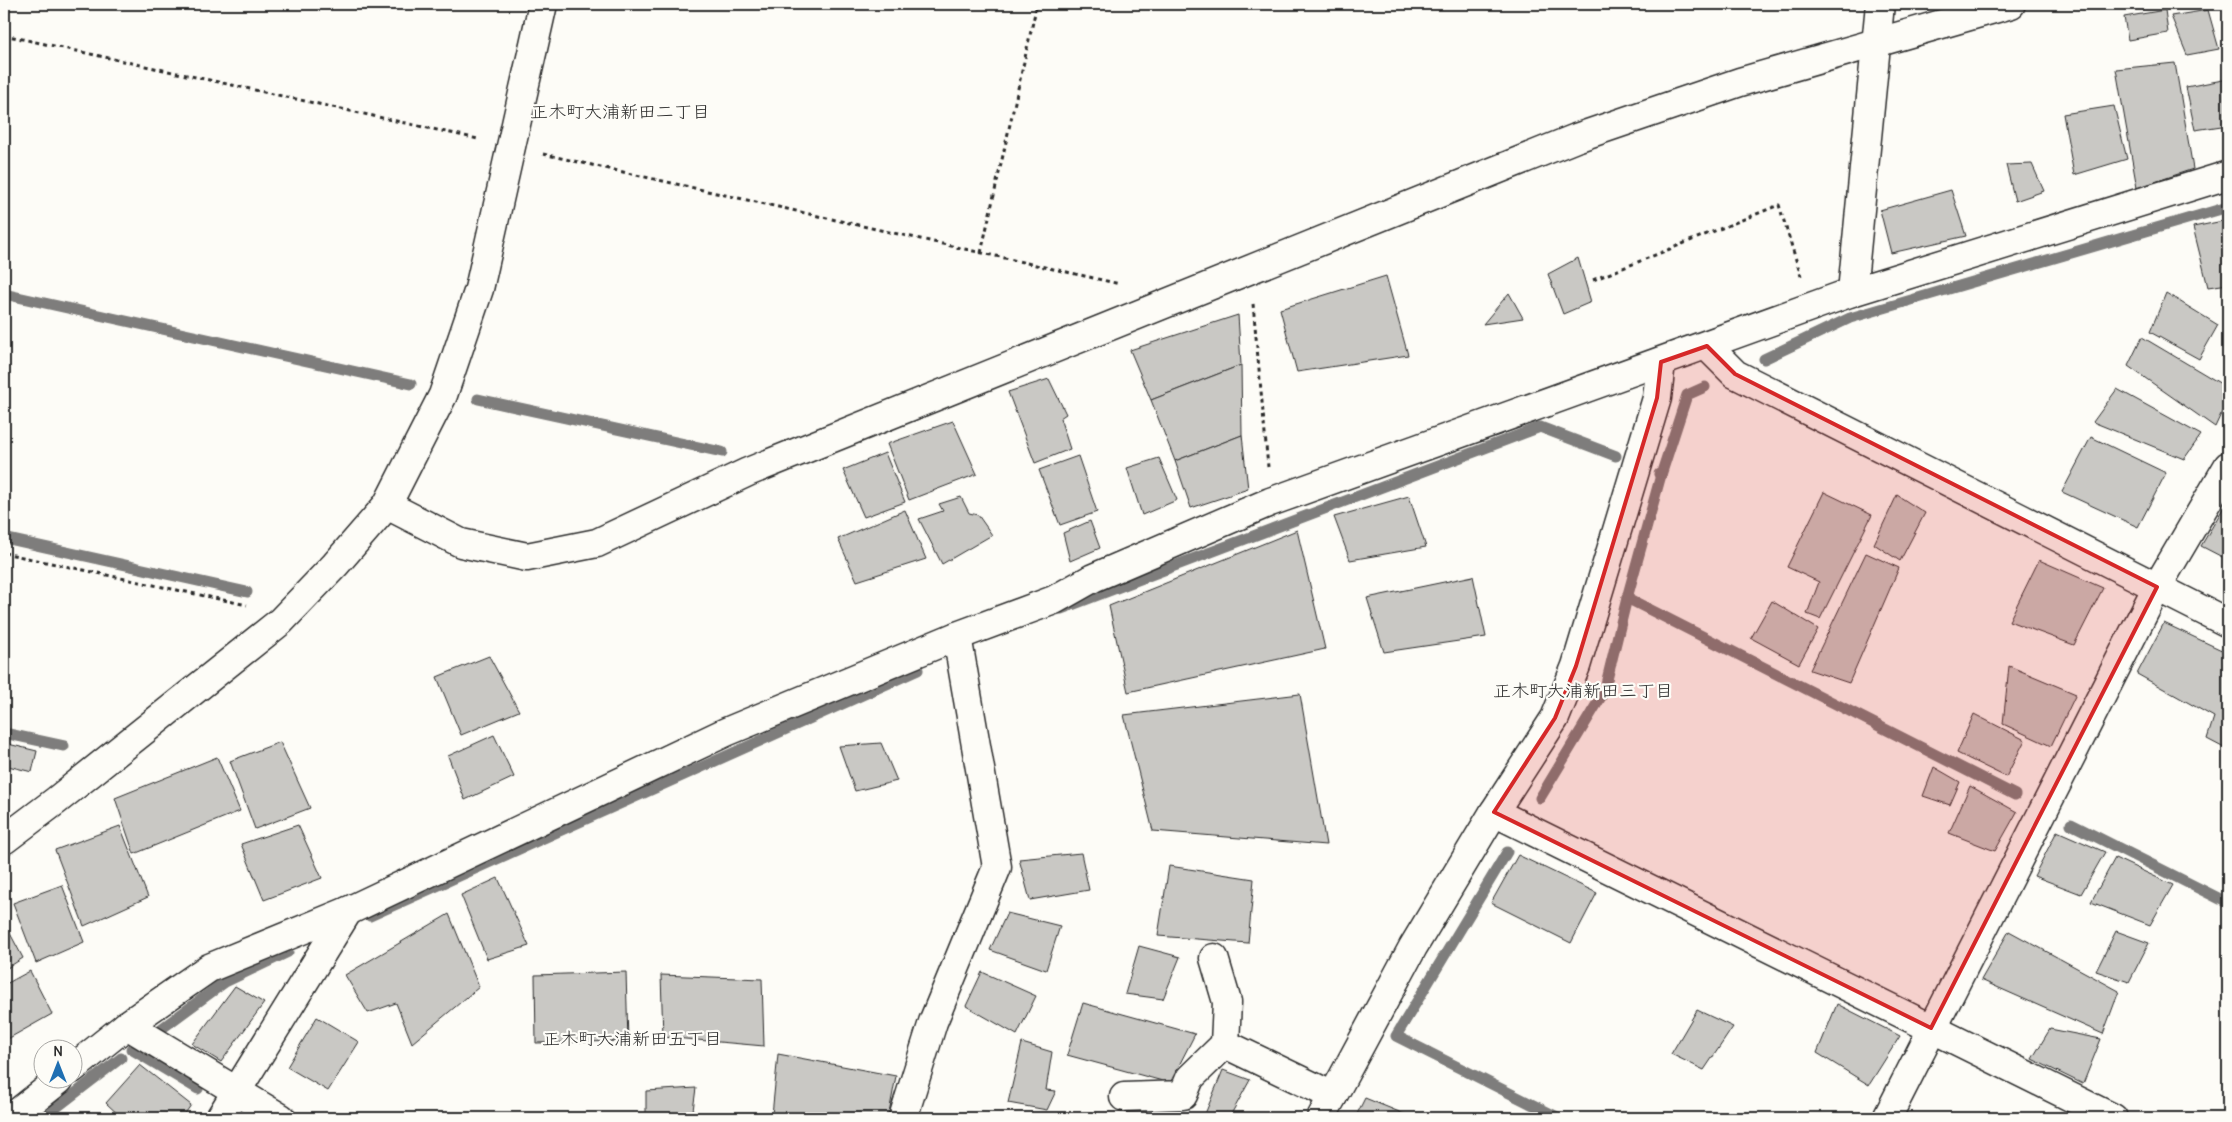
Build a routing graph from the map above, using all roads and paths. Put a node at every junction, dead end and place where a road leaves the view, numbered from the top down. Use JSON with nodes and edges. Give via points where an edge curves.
{"nodes":[{"id":1,"x":543,"y":4,"type":"edge"},
{"id":2,"x":1037,"y":4,"type":"edge"},
{"id":3,"x":1880,"y":4,"type":"edge"},
{"id":4,"x":2011,"y":4,"type":"edge"},
{"id":5,"x":4,"y":35,"type":"edge"},
{"id":6,"x":1875,"y":42,"type":"junction"},
{"id":7,"x":512,"y":147,"type":"junction"},
{"id":8,"x":2228,"y":175,"type":"edge"},
{"id":9,"x":982,"y":253,"type":"junction"},
{"id":10,"x":1250,"y":271,"type":"junction"},
{"id":11,"x":1593,"y":280,"type":"dead end"},
{"id":12,"x":1852,"y":292,"type":"junction"},
{"id":13,"x":1164,"y":305,"type":"junction"},
{"id":14,"x":1811,"y":307,"type":"junction"},
{"id":15,"x":1707,"y":346,"type":"junction"},
{"id":16,"x":1661,"y":362,"type":"junction"},
{"id":17,"x":2227,"y":470,"type":"edge"},
{"id":18,"x":1270,"y":502,"type":"junction"},
{"id":19,"x":387,"y":505,"type":"junction"},
{"id":20,"x":4,"y":553,"type":"edge"},
{"id":21,"x":2157,"y":587,"type":"junction"},
{"id":22,"x":281,"y":621,"type":"junction"},
{"id":23,"x":2228,"y":623,"type":"edge"},
{"id":24,"x":957,"y":636,"type":"junction"},
{"id":25,"x":1494,"y":812,"type":"junction"},
{"id":26,"x":4,"y":840,"type":"edge"},
{"id":27,"x":348,"y":910,"type":"junction"},
{"id":28,"x":1214,"y":958,"type":"dead end"},
{"id":29,"x":127,"y":1025,"type":"junction"},
{"id":30,"x":1931,"y":1028,"type":"junction"},
{"id":31,"x":1225,"y":1044,"type":"junction"},
{"id":32,"x":82,"y":1061,"type":"edge"},
{"id":33,"x":46,"y":1090,"type":"edge"},
{"id":34,"x":236,"y":1092,"type":"junction"},
{"id":35,"x":1124,"y":1097,"type":"dead end"},
{"id":36,"x":1327,"y":1107,"type":"edge"},
{"id":37,"x":11,"y":1118,"type":"edge"},
{"id":38,"x":220,"y":1118,"type":"edge"},
{"id":39,"x":280,"y":1118,"type":"edge"},
{"id":40,"x":903,"y":1118,"type":"edge"},
{"id":41,"x":1887,"y":1118,"type":"edge"},
{"id":42,"x":2113,"y":1118,"type":"edge"}],
"edges":[{"from":1,"to":7,"type":"street"},
{"from":2,"to":9,"type":"path"},
{"from":3,"to":6,"type":"street"},
{"from":4,"to":6,"type":"street"},
{"from":5,"to":7,"type":"path"},
{"from":6,"to":10,"type":"street","via":[[1740,82],[1576,138]]},
{"from":6,"to":12,"type":"street"},
{"from":7,"to":9,"type":"path"},
{"from":7,"to":19,"type":"street","via":[[479,289],[446,387]]},
{"from":8,"to":12,"type":"street"},
{"from":9,"to":13,"type":"path","via":[[1145,290]]},
{"from":10,"to":13,"type":"street"},
{"from":10,"to":18,"type":"path"},
{"from":11,"to":14,"type":"path","via":[[1779,205]]},
{"from":12,"to":14,"type":"street"},
{"from":13,"to":19,"type":"street","via":[[748,472],[597,543],[527,557],[461,543]]},
{"from":14,"to":15,"type":"street"},
{"from":15,"to":16,"type":"street"},
{"from":15,"to":21,"type":"street","via":[[1735,374]]},
{"from":16,"to":18,"type":"street"},
{"from":16,"to":25,"type":"street","via":[[1657,398],[1576,666],[1555,718]]},
{"from":17,"to":21,"type":"street"},
{"from":18,"to":24,"type":"street","via":[[1093,578],[1054,600]]},
{"from":19,"to":22,"type":"street","via":[[335,566]]},
{"from":20,"to":22,"type":"path","via":[[252,606]]},
{"from":21,"to":23,"type":"street"},
{"from":21,"to":30,"type":"street"},
{"from":22,"to":26,"type":"street"},
{"from":24,"to":27,"type":"street","via":[[726,732]]},
{"from":24,"to":40,"type":"street","via":[[997,867],[933,1022]]},
{"from":25,"to":30,"type":"street"},
{"from":25,"to":36,"type":"street","via":[[1413,947]]},
{"from":27,"to":29,"type":"street","via":[[209,968]]},
{"from":27,"to":34,"type":"street"},
{"from":28,"to":31,"type":"street","via":[[1227,1002]]},
{"from":29,"to":32,"type":"street"},
{"from":29,"to":34,"type":"street"},
{"from":30,"to":41,"type":"street"},
{"from":30,"to":42,"type":"street"},
{"from":31,"to":35,"type":"street","via":[[1190,1078],[1183,1094]]},
{"from":31,"to":36,"type":"street"},
{"from":33,"to":37,"type":"street"},
{"from":34,"to":38,"type":"street"},
{"from":34,"to":39,"type":"street"}]}
